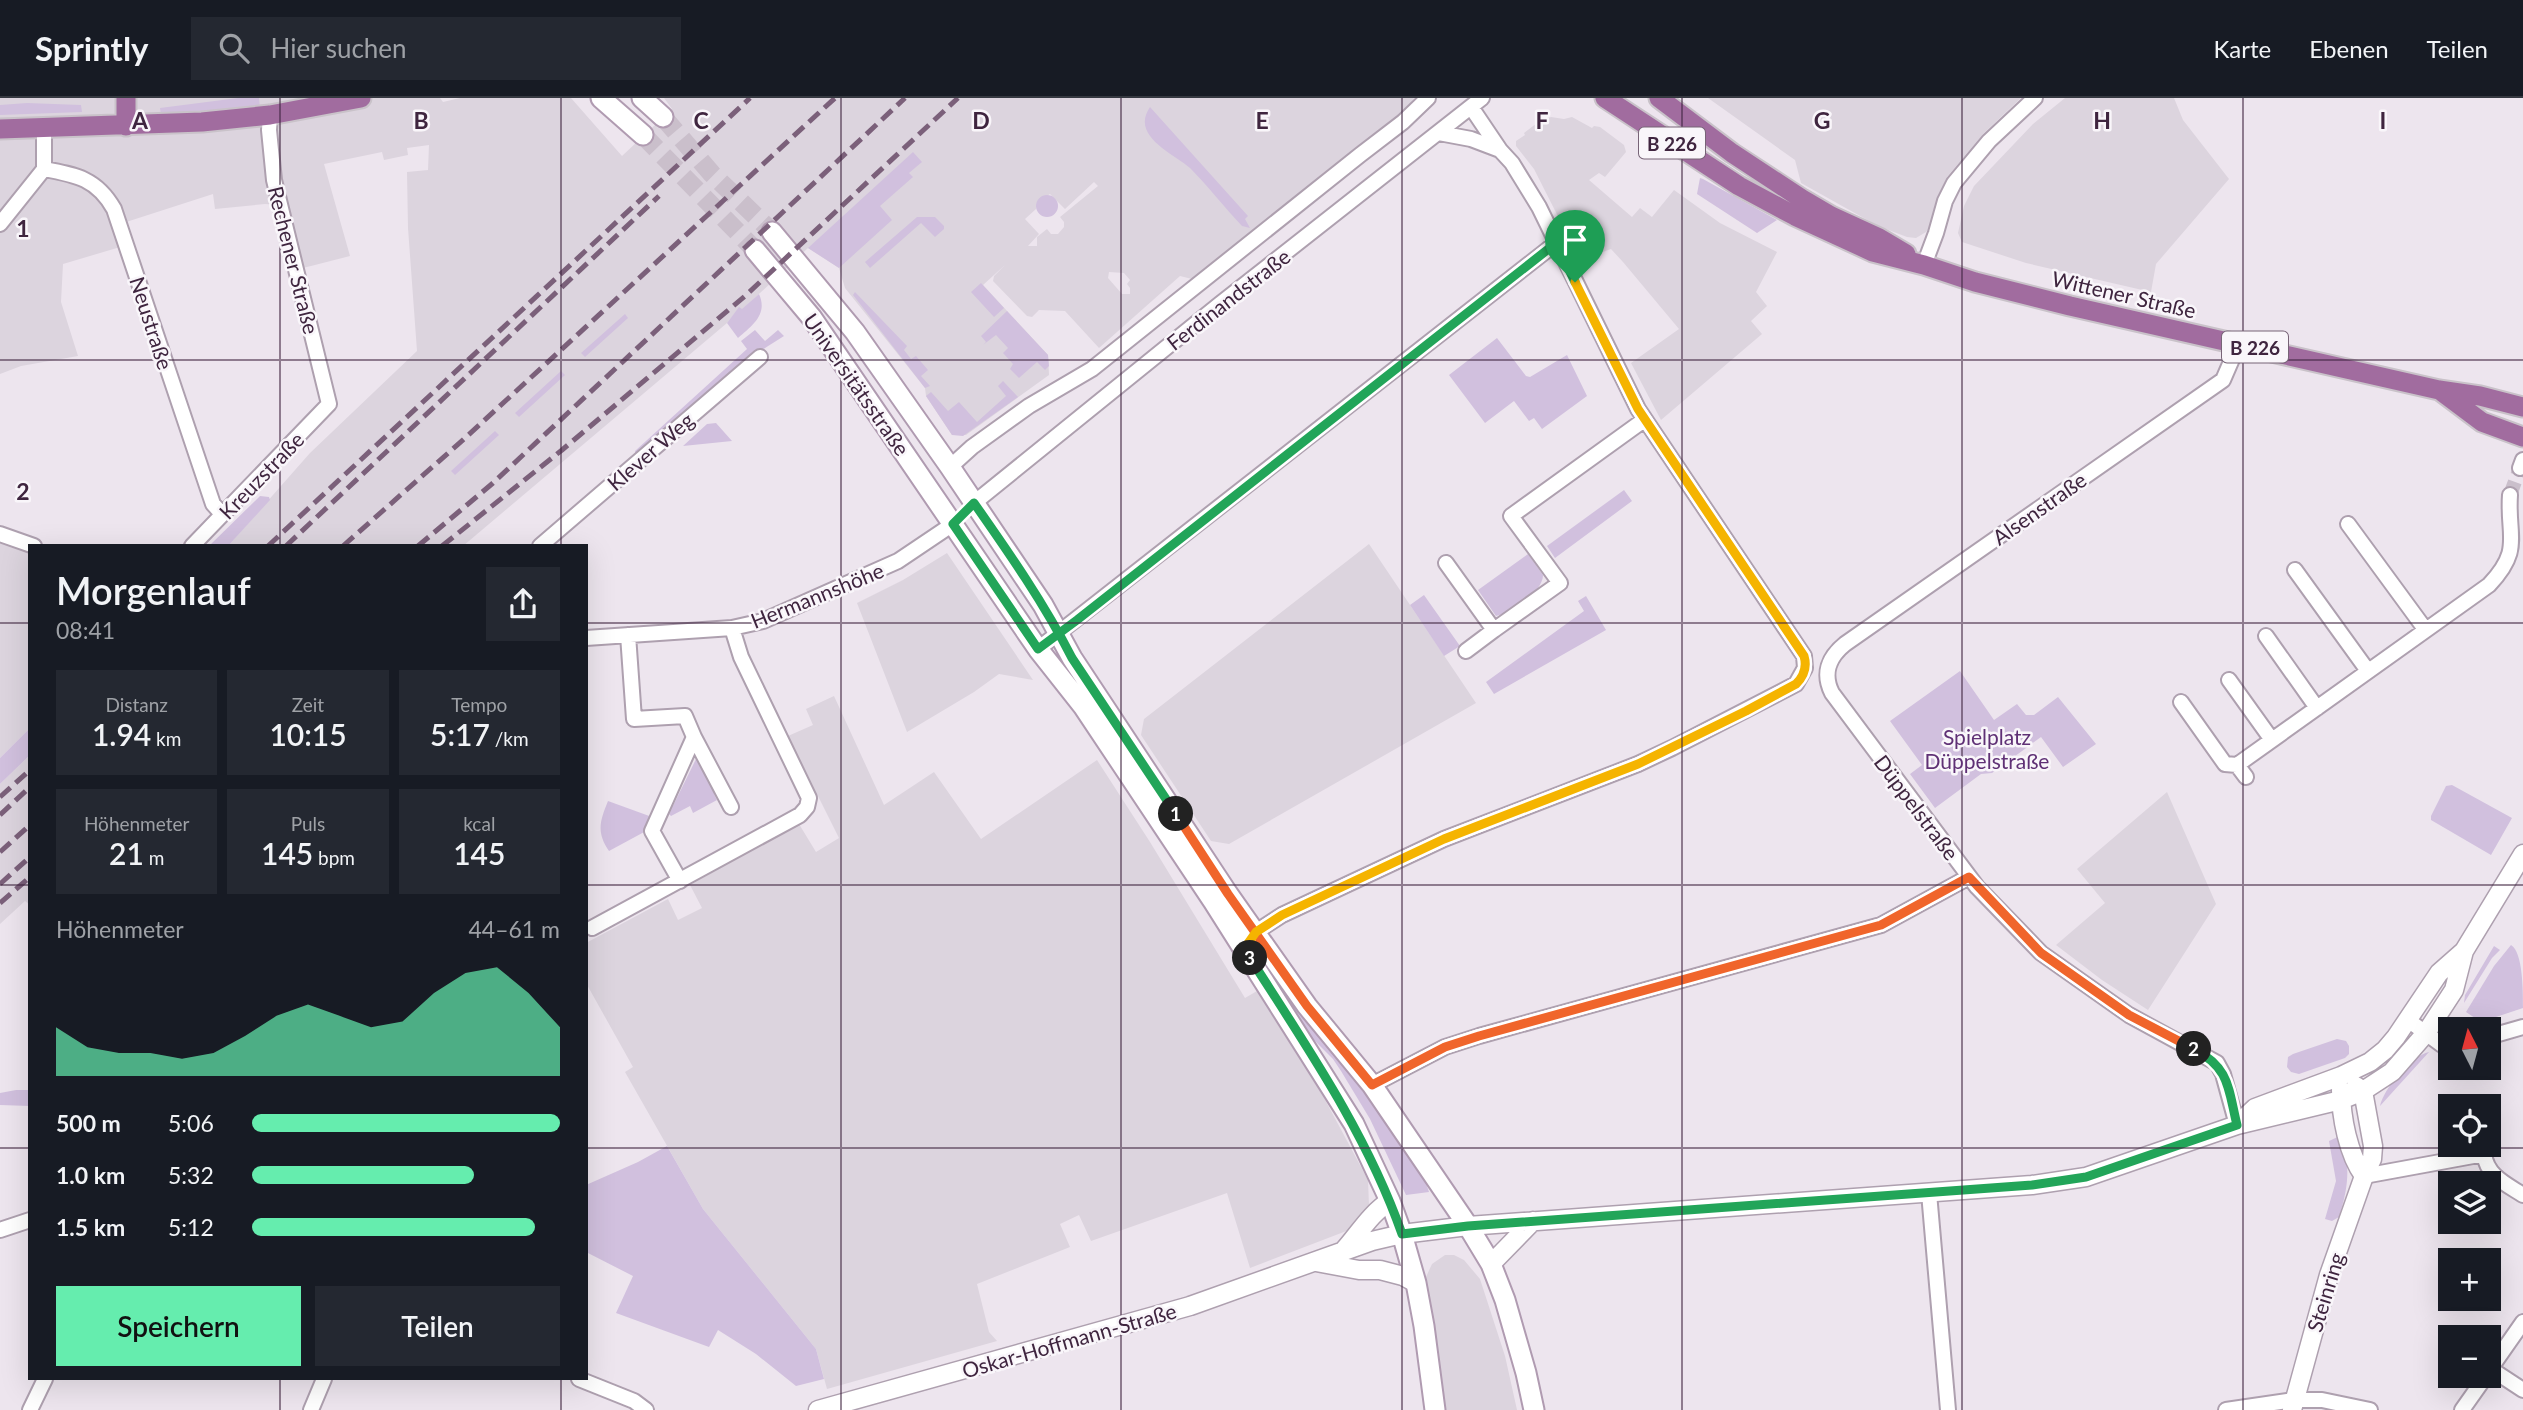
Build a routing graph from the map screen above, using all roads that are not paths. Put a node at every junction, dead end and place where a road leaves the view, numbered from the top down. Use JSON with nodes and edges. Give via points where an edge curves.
{"nodes":[{"id":1,"x":126,"y":98,"type":"edge"},
{"id":2,"x":282,"y":98,"type":"edge"},
{"id":3,"x":361,"y":98,"type":"edge"},
{"id":4,"x":601,"y":98,"type":"edge"},
{"id":5,"x":642,"y":98,"type":"edge"},
{"id":6,"x":1428,"y":98,"type":"edge"},
{"id":7,"x":1605,"y":98,"type":"edge"},
{"id":8,"x":1659,"y":98,"type":"edge"},
{"id":9,"x":2035,"y":98,"type":"edge"},
{"id":10,"x":1477,"y":102,"type":"edge"},
{"id":11,"x":270,"y":115,"type":"junction"},
{"id":12,"x":663,"y":117,"type":"tunnel mouth"},
{"id":13,"x":44,"y":126,"type":"junction"},
{"id":14,"x":126,"y":126,"type":"junction"},
{"id":15,"x":0,"y":129,"type":"edge"},
{"id":16,"x":1439,"y":133,"type":"junction"},
{"id":17,"x":643,"y":135,"type":"tunnel mouth"},
{"id":18,"x":1500,"y":150,"type":"junction"},
{"id":19,"x":44,"y":169,"type":"junction"},
{"id":20,"x":0,"y":224,"type":"edge"},
{"id":21,"x":772,"y":232,"type":"tunnel mouth"},
{"id":22,"x":1556,"y":243,"type":"junction"},
{"id":23,"x":755,"y":250,"type":"tunnel mouth"},
{"id":24,"x":1924,"y":265,"type":"junction"},
{"id":25,"x":2239,"y":344,"type":"junction"},
{"id":26,"x":760,"y":357,"type":"dead end"},
{"id":27,"x":2439,"y":390,"type":"junction"},
{"id":28,"x":329,"y":404,"type":"joint"},
{"id":29,"x":2523,"y":407,"type":"edge"},
{"id":30,"x":1644,"y":420,"type":"junction"},
{"id":31,"x":2523,"y":437,"type":"edge"},
{"id":32,"x":950,"y":467,"type":"junction"},
{"id":33,"x":2510,"y":495,"type":"tunnel mouth"},
{"id":34,"x":974,"y":503,"type":"junction"},
{"id":35,"x":222,"y":514,"type":"junction"},
{"id":36,"x":953,"y":524,"type":"junction"},
{"id":37,"x":2348,"y":524,"type":"dead end"},
{"id":38,"x":0,"y":534,"type":"edge"},
{"id":39,"x":28,"y":544,"type":"edge"},
{"id":40,"x":194,"y":544,"type":"edge"},
{"id":41,"x":542,"y":544,"type":"edge"},
{"id":42,"x":1446,"y":562,"type":"dead end"},
{"id":43,"x":2295,"y":570,"type":"dead end"},
{"id":44,"x":732,"y":628,"type":"junction"},
{"id":45,"x":2425,"y":629,"type":"junction"},
{"id":46,"x":1494,"y":630,"type":"junction"},
{"id":47,"x":1059,"y":633,"type":"junction"},
{"id":48,"x":628,"y":635,"type":"junction"},
{"id":49,"x":2266,"y":636,"type":"dead end"},
{"id":50,"x":588,"y":638,"type":"edge"},
{"id":51,"x":1038,"y":649,"type":"junction"},
{"id":52,"x":1466,"y":651,"type":"dead end"},
{"id":53,"x":1828,"y":666,"type":"joint"},
{"id":54,"x":2368,"y":670,"type":"junction"},
{"id":55,"x":2229,"y":680,"type":"dead end"},
{"id":56,"x":2180,"y":702,"type":"dead end"},
{"id":57,"x":2317,"y":708,"type":"junction"},
{"id":58,"x":694,"y":737,"type":"junction"},
{"id":59,"x":2272,"y":740,"type":"junction"},
{"id":60,"x":731,"y":807,"type":"dead end"},
{"id":61,"x":2523,"y":854,"type":"edge"},
{"id":62,"x":1969,"y":877,"type":"junction"},
{"id":63,"x":680,"y":881,"type":"junction"},
{"id":64,"x":592,"y":929,"type":"dead end"},
{"id":65,"x":1256,"y":932,"type":"junction"},
{"id":66,"x":1244,"y":949,"type":"junction"},
{"id":67,"x":2464,"y":951,"type":"junction"},
{"id":68,"x":2408,"y":1020,"type":"junction"},
{"id":69,"x":2523,"y":1027,"type":"edge"},
{"id":70,"x":2426,"y":1033,"type":"junction"},
{"id":71,"x":2501,"y":1033,"type":"edge"},
{"id":72,"x":2438,"y":1042,"type":"edge"},
{"id":73,"x":2342,"y":1076,"type":"junction"},
{"id":74,"x":1372,"y":1085,"type":"junction"},
{"id":75,"x":2363,"y":1091,"type":"junction"},
{"id":76,"x":2341,"y":1100,"type":"junction"},
{"id":77,"x":2237,"y":1125,"type":"junction"},
{"id":78,"x":2364,"y":1176,"type":"junction"},
{"id":79,"x":1929,"y":1193,"type":"junction"},
{"id":80,"x":2523,"y":1195,"type":"edge"},
{"id":81,"x":1390,"y":1201,"type":"junction"},
{"id":82,"x":28,"y":1221,"type":"edge"},
{"id":83,"x":1533,"y":1221,"type":"junction"},
{"id":84,"x":1468,"y":1226,"type":"junction"},
{"id":85,"x":0,"y":1230,"type":"edge"},
{"id":86,"x":1402,"y":1234,"type":"junction"},
{"id":87,"x":1342,"y":1252,"type":"junction"},
{"id":88,"x":1316,"y":1262,"type":"junction"},
{"id":89,"x":1491,"y":1264,"type":"junction"},
{"id":90,"x":1416,"y":1283,"type":"junction"},
{"id":91,"x":2523,"y":1322,"type":"edge"},
{"id":92,"x":2501,"y":1354,"type":"edge"},
{"id":93,"x":2501,"y":1378,"type":"edge"},
{"id":94,"x":45,"y":1380,"type":"edge"},
{"id":95,"x":324,"y":1380,"type":"edge"},
{"id":96,"x":581,"y":1380,"type":"edge"},
{"id":97,"x":2478,"y":1388,"type":"edge"},
{"id":98,"x":2523,"y":1390,"type":"edge"},
{"id":99,"x":2293,"y":1405,"type":"edge"},
{"id":100,"x":30,"y":1410,"type":"edge"},
{"id":101,"x":311,"y":1410,"type":"edge"},
{"id":102,"x":646,"y":1410,"type":"edge"},
{"id":103,"x":820,"y":1410,"type":"edge"},
{"id":104,"x":1435,"y":1410,"type":"edge"},
{"id":105,"x":1534,"y":1410,"type":"edge"},
{"id":106,"x":1948,"y":1410,"type":"edge"},
{"id":107,"x":2226,"y":1410,"type":"edge"},
{"id":108,"x":2370,"y":1410,"type":"edge"},
{"id":109,"x":2462,"y":1410,"type":"edge"}],
"edges":[{"from":1,"to":14,"type":"main road"},
{"from":2,"to":11,"type":"main road"},
{"from":3,"to":11,"type":"main road"},
{"from":4,"to":17,"type":"main road"},
{"from":5,"to":12,"type":"main road"},
{"from":6,"to":32,"type":"street","name":"Ferdinandstraße","via":[[1404,122],[1093,369],[1029,406]]},
{"from":7,"to":24,"type":"main road","name":"Wittener Straße","number":"B 226","via":[[1739,186],[1784,210],[1873,252]]},
{"from":8,"to":24,"type":"main road","name":"Wittener Straße","number":"B 226","via":[[1802,199]]},
{"from":9,"to":24,"type":"street","via":[[1954,183]]},
{"from":10,"to":16,"type":"street","name":"Ferdinandstraße"},
{"from":10,"to":18,"type":"street"},
{"from":11,"to":14,"type":"main road"},
{"from":11,"to":28,"type":"street","name":"Rechener Straße","via":[[274,180]]},
{"from":13,"to":14,"type":"main road"},
{"from":13,"to":15,"type":"main road"},
{"from":13,"to":19,"type":"street"},
{"from":16,"to":18,"type":"street"},
{"from":16,"to":34,"type":"street","name":"Ferdinandstraße"},
{"from":18,"to":22,"type":"street","via":[[1539,207]]},
{"from":19,"to":20,"type":"street"},
{"from":19,"to":35,"type":"street","name":"Neustraße","via":[[89,180],[114,209],[213,504]]},
{"from":21,"to":32,"type":"main road","name":"Universitätsstraße","via":[[855,332]]},
{"from":22,"to":30,"type":"street"},
{"from":22,"to":47,"type":"street"},
{"from":23,"to":36,"type":"main road","name":"Universitätsstraße","via":[[812,318]]},
{"from":24,"to":25,"type":"main road","name":"Wittener Straße","number":"B 226","via":[[1975,282]]},
{"from":25,"to":27,"type":"main road","name":"Wittener Straße","number":"B 226"},
{"from":25,"to":53,"type":"street","name":"Alsenstraße","via":[[2223,380],[1845,643]]},
{"from":26,"to":41,"type":"street","name":"Klever Weg"},
{"from":27,"to":29,"type":"main road","name":"Wittener Straße","number":"B 226"},
{"from":27,"to":31,"type":"main road","name":"Wittener Straße","number":"B 226","via":[[2482,422]]},
{"from":28,"to":35,"type":"street","name":"Kreuzstraße"},
{"from":30,"to":46,"type":"street","via":[[1511,516],[1560,583]]},
{"from":30,"to":65,"type":"street","via":[[1804,656],[1805,668],[1796,684],[1638,764],[1444,839],[1282,915]]},
{"from":32,"to":34,"type":"main road","name":"Universitätsstraße"},
{"from":32,"to":36,"type":"main road"},
{"from":33,"to":45,"type":"street","via":[[2513,544],[2504,568],[2489,585]]},
{"from":34,"to":36,"type":"main road"},
{"from":34,"to":47,"type":"main road","name":"Universitätsstraße"},
{"from":35,"to":40,"type":"street","name":"Kreuzstraße"},
{"from":36,"to":44,"type":"street","name":"Hermannshöhe","via":[[898,561],[762,621]]},
{"from":36,"to":51,"type":"main road","name":"Universitätsstraße"},
{"from":37,"to":45,"type":"street"},
{"from":38,"to":39,"type":"street"},
{"from":42,"to":46,"type":"street"},
{"from":43,"to":54,"type":"street"},
{"from":44,"to":48,"type":"street","name":"Hermannshöhe"},
{"from":44,"to":63,"type":"street","via":[[741,657],[809,798],[800,815]]},
{"from":45,"to":54,"type":"street"},
{"from":46,"to":52,"type":"street"},
{"from":47,"to":51,"type":"street"},
{"from":47,"to":65,"type":"main road","name":"Universitätsstraße"},
{"from":48,"to":50,"type":"street","name":"Hermannshöhe"},
{"from":48,"to":58,"type":"street","via":[[635,719],[685,716]]},
{"from":49,"to":57,"type":"street"},
{"from":51,"to":66,"type":"main road","name":"Universitätsstraße","via":[[1083,706]]},
{"from":53,"to":62,"type":"street","name":"Düppelstraße","via":[[1832,693]]},
{"from":54,"to":57,"type":"street"},
{"from":55,"to":59,"type":"street"},
{"from":56,"to":59,"type":"street","via":[[2225,764],[2241,771]]},
{"from":57,"to":59,"type":"street"},
{"from":58,"to":60,"type":"street"},
{"from":58,"to":63,"type":"street","via":[[652,831]]},
{"from":61,"to":67,"type":"street"},
{"from":62,"to":74,"type":"street","via":[[1881,925],[1479,1036],[1445,1047]]},
{"from":62,"to":77,"type":"street","name":"Düppelstraße","via":[[2041,953],[2129,1015],[2217,1063]]},
{"from":63,"to":64,"type":"street"},
{"from":65,"to":66,"type":"main road"},
{"from":65,"to":74,"type":"main road","name":"Universitätsstraße","via":[[1307,1006]]},
{"from":66,"to":81,"type":"main road","name":"Universitätsstraße","via":[[1354,1124]]},
{"from":67,"to":68,"type":"street","via":[[2439,973]]},
{"from":67,"to":70,"type":"street","via":[[2454,990]]},
{"from":68,"to":70,"type":"street"},
{"from":68,"to":73,"type":"street","via":[[2370,1062]]},
{"from":69,"to":71,"type":"street"},
{"from":70,"to":72,"type":"street"},
{"from":70,"to":75,"type":"street","via":[[2392,1072]]},
{"from":73,"to":75,"type":"street"},
{"from":73,"to":76,"type":"street"},
{"from":73,"to":77,"type":"street","name":"Oskar-Hoffmann-Straße","via":[[2255,1108]]},
{"from":74,"to":84,"type":"main road","name":"Universitätsstraße"},
{"from":75,"to":76,"type":"street"},
{"from":75,"to":78,"type":"street","name":"Steinring","via":[[2373,1146]]},
{"from":76,"to":77,"type":"street","name":"Oskar-Hoffmann-Straße"},
{"from":76,"to":78,"type":"street","via":[[2353,1157]]},
{"from":77,"to":79,"type":"street","name":"Oskar-Hoffmann-Straße","via":[[2086,1177]]},
{"from":78,"to":80,"type":"street","via":[[2484,1154],[2491,1174]]},
{"from":78,"to":99,"type":"street","name":"Steinring","via":[[2329,1275]]},
{"from":79,"to":83,"type":"street","name":"Oskar-Hoffmann-Straße"},
{"from":79,"to":106,"type":"street"},
{"from":81,"to":86,"type":"main road","name":"Universitätsstraße"},
{"from":81,"to":87,"type":"street","name":"Oskar-Hoffmann-Straße","via":[[1377,1208]]},
{"from":82,"to":85,"type":"street"},
{"from":83,"to":84,"type":"street","name":"Oskar-Hoffmann-Straße"},
{"from":83,"to":89,"type":"street"},
{"from":84,"to":86,"type":"street","name":"Oskar-Hoffmann-Straße"},
{"from":84,"to":89,"type":"main road","name":"Universitätsstraße"},
{"from":86,"to":87,"type":"street","name":"Oskar-Hoffmann-Straße"},
{"from":86,"to":90,"type":"main road","name":"Universitätsstraße"},
{"from":87,"to":88,"type":"street","name":"Oskar-Hoffmann-Straße"},
{"from":88,"to":90,"type":"street","name":"Oskar-Hoffmann-Straße","via":[[1380,1270]]},
{"from":88,"to":103,"type":"street","name":"Oskar-Hoffmann-Straße","via":[[1190,1306]]},
{"from":89,"to":105,"type":"main road","name":"Universitätsstraße"},
{"from":90,"to":104,"type":"main road","name":"Universitätsstraße"},
{"from":91,"to":92,"type":"street"},
{"from":93,"to":98,"type":"street"},
{"from":94,"to":100,"type":"street"},
{"from":95,"to":101,"type":"street"},
{"from":96,"to":102,"type":"street"},
{"from":97,"to":109,"type":"street"},
{"from":99,"to":107,"type":"street"},
{"from":99,"to":108,"type":"street","via":[[2322,1400]]}]}
